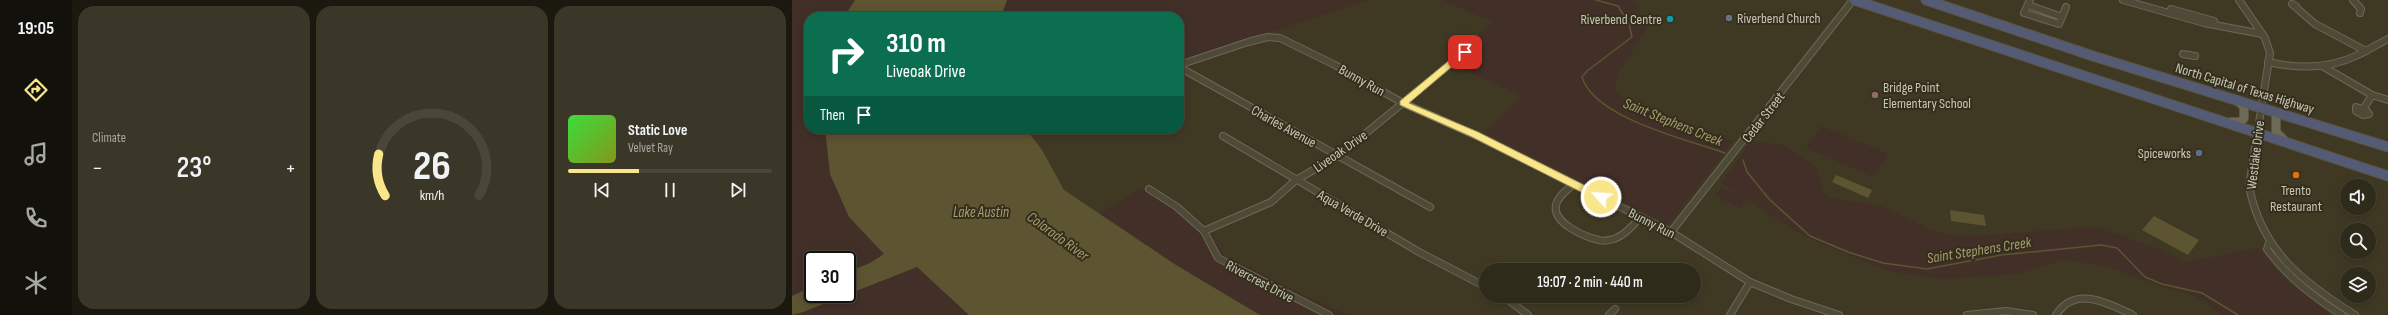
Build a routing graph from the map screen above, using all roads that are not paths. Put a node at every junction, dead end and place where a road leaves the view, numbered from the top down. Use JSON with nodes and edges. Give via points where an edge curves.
{"nodes":[{"id":1,"x":1853,"y":0,"type":"edge"},
{"id":2,"x":1926,"y":0,"type":"edge"},
{"id":3,"x":2123,"y":0,"type":"edge"},
{"id":4,"x":2239,"y":0,"type":"edge"},
{"id":5,"x":2354,"y":0,"type":"edge"},
{"id":6,"x":2142,"y":1,"type":"edge"},
{"id":7,"x":2029,"y":3,"type":"edge"},
{"id":8,"x":2296,"y":6,"type":"dead end"},
{"id":9,"x":2066,"y":8,"type":"dead end"},
{"id":10,"x":2360,"y":13,"type":"dead end"},
{"id":11,"x":2062,"y":17,"type":"junction"},
{"id":12,"x":2260,"y":32,"type":"junction"},
{"id":13,"x":2388,"y":39,"type":"edge"},
{"id":14,"x":2366,"y":51,"type":"junction"},
{"id":15,"x":1465,"y":52,"type":"dead end"},
{"id":16,"x":2183,"y":54,"type":"dead end"},
{"id":17,"x":2195,"y":56,"type":"dead end"},
{"id":18,"x":2268,"y":62,"type":"junction"},
{"id":19,"x":1184,"y":64,"type":"edge"},
{"id":20,"x":2324,"y":67,"type":"junction"},
{"id":21,"x":1184,"y":69,"type":"edge"},
{"id":22,"x":2372,"y":95,"type":"junction"},
{"id":23,"x":2237,"y":100,"type":"junction"},
{"id":24,"x":2388,"y":100,"type":"edge"},
{"id":25,"x":1403,"y":103,"type":"junction"},
{"id":26,"x":2261,"y":108,"type":"junction"},
{"id":27,"x":2364,"y":108,"type":"dead end"},
{"id":28,"x":2281,"y":114,"type":"junction"},
{"id":29,"x":2215,"y":119,"type":"junction"},
{"id":30,"x":2256,"y":133,"type":"junction"},
{"id":31,"x":1223,"y":136,"type":"dead end"},
{"id":32,"x":2292,"y":144,"type":"junction"},
{"id":33,"x":2388,"y":147,"type":"edge"},
{"id":34,"x":1338,"y":156,"type":"junction"},
{"id":35,"x":2388,"y":176,"type":"edge"},
{"id":36,"x":1296,"y":180,"type":"junction"},
{"id":37,"x":1574,"y":184,"type":"junction"},
{"id":38,"x":1149,"y":189,"type":"dead end"},
{"id":39,"x":1430,"y":207,"type":"dead end"},
{"id":40,"x":1640,"y":217,"type":"junction"},
{"id":41,"x":1204,"y":231,"type":"junction"},
{"id":42,"x":1671,"y":232,"type":"junction"},
{"id":43,"x":2269,"y":243,"type":"junction"},
{"id":44,"x":1750,"y":282,"type":"junction"},
{"id":45,"x":1479,"y":283,"type":"edge"},
{"id":46,"x":1512,"y":303,"type":"edge"},
{"id":47,"x":1615,"y":309,"type":"dead end"},
{"id":48,"x":1328,"y":315,"type":"edge"},
{"id":49,"x":1528,"y":315,"type":"edge"},
{"id":50,"x":1609,"y":315,"type":"edge"},
{"id":51,"x":1730,"y":315,"type":"edge"},
{"id":52,"x":1839,"y":315,"type":"edge"},
{"id":53,"x":1967,"y":315,"type":"edge"},
{"id":54,"x":2033,"y":315,"type":"edge"},
{"id":55,"x":2056,"y":315,"type":"edge"},
{"id":56,"x":2133,"y":315,"type":"edge"},
{"id":57,"x":2342,"y":315,"type":"edge"},
{"id":58,"x":2355,"y":315,"type":"edge"}],
"edges":[{"from":1,"to":29,"type":"highway"},
{"from":1,"to":42,"type":"street","name":"Cedar Street"},
{"from":2,"to":23,"type":"highway","name":"North Capital of Texas Highway"},
{"from":3,"to":6,"type":"street"},
{"from":4,"to":12,"type":"street","name":"Westlake Drive"},
{"from":5,"to":10,"type":"street","via":[[2361,10]]},
{"from":6,"to":12,"type":"street","via":[[2204,23]]},
{"from":7,"to":11,"type":"street"},
{"from":7,"to":11,"type":"street","via":[[2024,12],[2060,24]]},
{"from":8,"to":14,"type":"street","via":[[2292,4],[2315,24]]},
{"from":9,"to":11,"type":"street"},
{"from":12,"to":18,"type":"street","name":"Westlake Drive","via":[[2268,45]]},
{"from":13,"to":14,"type":"street"},
{"from":14,"to":20,"type":"street"},
{"from":15,"to":25,"type":"street","name":"Liveoak Drive"},
{"from":16,"to":17,"type":"street"},
{"from":18,"to":20,"type":"street","via":[[2293,68]]},
{"from":18,"to":26,"type":"street","name":"Westlake Drive"},
{"from":19,"to":25,"type":"street","name":"Bunny Run","via":[[1248,42],[1274,37],[1335,65]]},
{"from":20,"to":22,"type":"street"},
{"from":21,"to":34,"type":"street","name":"Charles Avenue"},
{"from":22,"to":24,"type":"street"},
{"from":22,"to":27,"type":"street"},
{"from":23,"to":26,"type":"highway","name":"North Capital of Texas Highway"},
{"from":23,"to":29,"type":"main road","via":[[2244,107],[2244,118],[2241,122]]},
{"from":25,"to":34,"type":"street","name":"Liveoak Drive"},
{"from":25,"to":37,"type":"street","name":"Bunny Run","via":[[1475,134]]},
{"from":26,"to":28,"type":"highway","name":"North Capital of Texas Highway"},
{"from":26,"to":30,"type":"street","name":"Westlake Drive"},
{"from":28,"to":32,"type":"main road","via":[[2276,116],[2277,135]]},
{"from":28,"to":33,"type":"highway","name":"North Capital of Texas Highway"},
{"from":29,"to":30,"type":"highway"},
{"from":30,"to":32,"type":"highway"},
{"from":30,"to":43,"type":"street","name":"Westlake Drive","via":[[2249,186],[2250,204]]},
{"from":31,"to":36,"type":"street","name":"Aqua Verde Drive"},
{"from":32,"to":35,"type":"highway"},
{"from":34,"to":36,"type":"street","name":"Liveoak Drive"},
{"from":34,"to":39,"type":"street","name":"Charles Avenue"},
{"from":36,"to":41,"type":"street","name":"Liveoak Drive","via":[[1271,202],[1253,212]]},
{"from":36,"to":45,"type":"street","name":"Aqua Verde Drive","via":[[1419,252]]},
{"from":37,"to":40,"type":"street","name":"Bunny Run"},
{"from":37,"to":40,"type":"street","via":[[1559,198],[1556,209],[1558,216],[1562,222],[1600,241],[1622,237]]},
{"from":38,"to":41,"type":"street","name":"Rivercrest Drive","via":[[1177,207]]},
{"from":40,"to":42,"type":"street","name":"Bunny Run"},
{"from":41,"to":48,"type":"street","name":"Rivercrest Drive","via":[[1218,258]]},
{"from":42,"to":44,"type":"street","name":"Bunny Run"},
{"from":43,"to":57,"type":"street","name":"Westlake Drive","via":[[2267,249],[2288,275]]},
{"from":43,"to":58,"type":"street","name":"Westlake Drive","via":[[2310,285]]},
{"from":44,"to":51,"type":"street"},
{"from":44,"to":52,"type":"street","name":"Bunny Run"},
{"from":46,"to":49,"type":"street"},
{"from":47,"to":50,"type":"street"},
{"from":53,"to":54,"type":"street","via":[[2006,311]]},
{"from":55,"to":56,"type":"street","via":[[2064,304],[2087,299],[2107,302]]}]}
